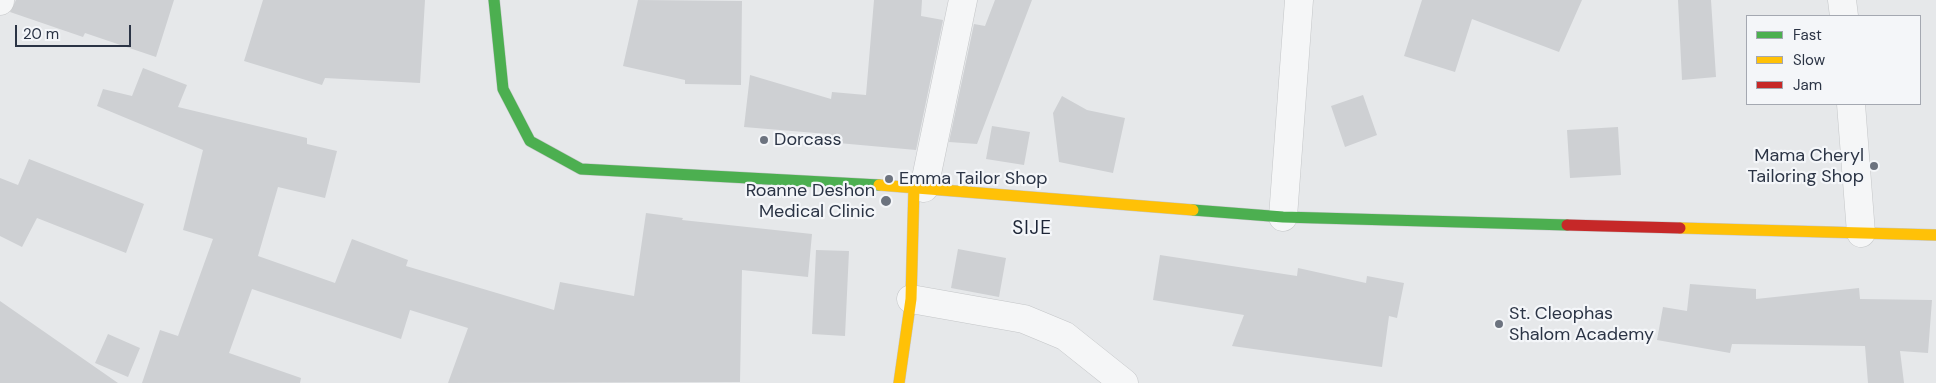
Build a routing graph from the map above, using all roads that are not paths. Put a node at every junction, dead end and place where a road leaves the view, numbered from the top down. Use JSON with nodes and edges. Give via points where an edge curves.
{"nodes":[{"id":1,"x":494,"y":0,"type":"edge"},
{"id":2,"x":964,"y":0,"type":"edge"},
{"id":3,"x":1299,"y":0,"type":"edge"},
{"id":4,"x":1842,"y":0,"type":"edge"},
{"id":5,"x":1844,"y":15,"type":"edge"},
{"id":6,"x":1851,"y":105,"type":"edge"},
{"id":7,"x":919,"y":188,"type":"junction"},
{"id":8,"x":1283,"y":217,"type":"junction"},
{"id":9,"x":1861,"y":233,"type":"junction"},
{"id":10,"x":1936,"y":236,"type":"edge"},
{"id":11,"x":911,"y":300,"type":"junction"},
{"id":12,"x":899,"y":383,"type":"edge"},
{"id":13,"x":1124,"y":383,"type":"edge"}],
"edges":[{"from":1,"to":7,"type":"street","via":[[503,90],[530,141],[581,169]]},
{"from":2,"to":7,"type":"street"},
{"from":3,"to":8,"type":"street"},
{"from":4,"to":5,"type":"street"},
{"from":6,"to":9,"type":"street"},
{"from":7,"to":8,"type":"street"},
{"from":7,"to":11,"type":"street"},
{"from":8,"to":9,"type":"street"},
{"from":9,"to":10,"type":"street"},
{"from":11,"to":12,"type":"street"},
{"from":11,"to":13,"type":"street","via":[[1024,319],[1065,336]]}]}
